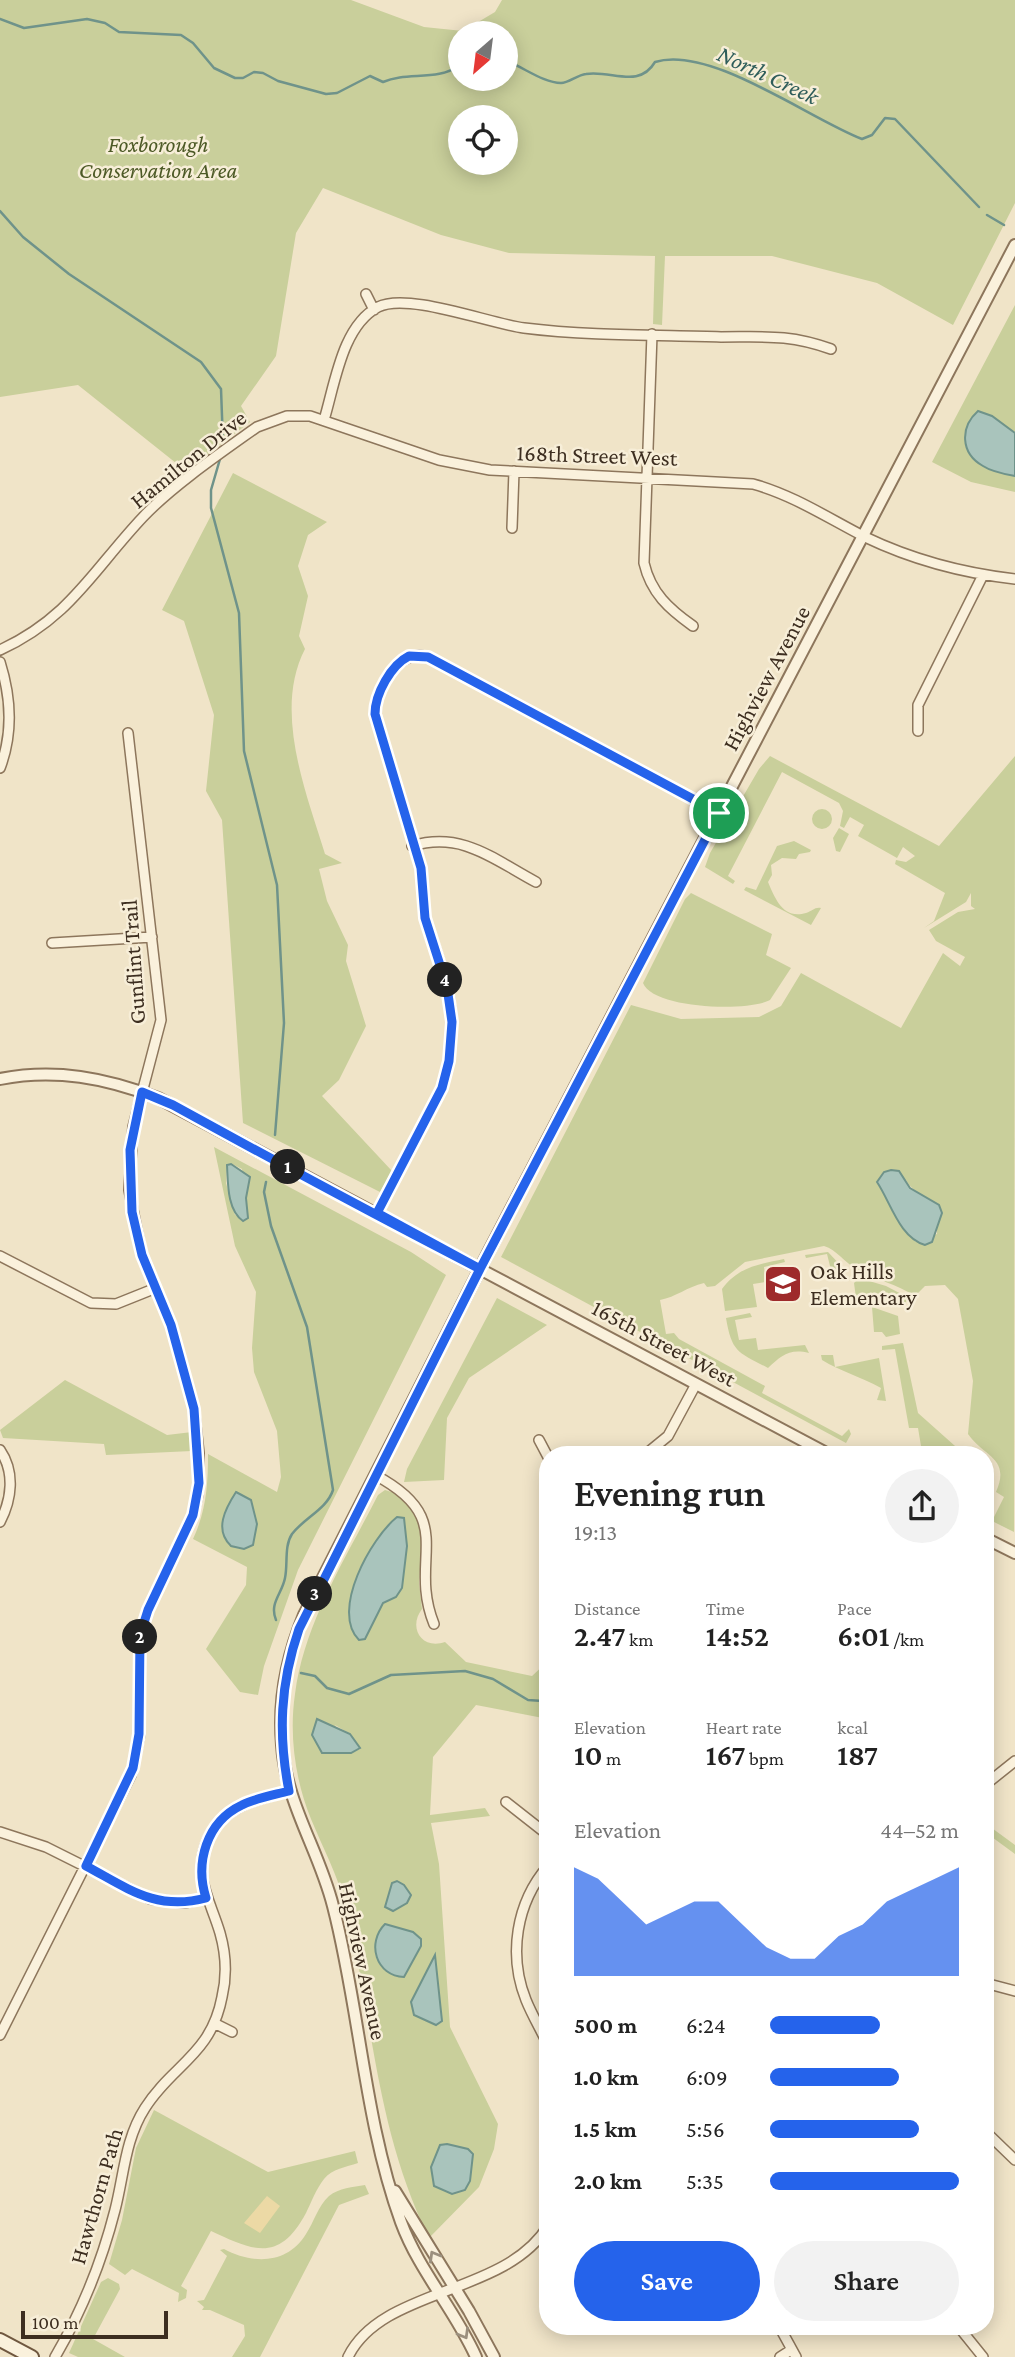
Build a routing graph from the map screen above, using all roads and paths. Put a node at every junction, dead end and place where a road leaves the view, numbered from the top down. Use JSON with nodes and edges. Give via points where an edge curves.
{"nodes":[{"id":1,"x":1015,"y":245,"type":"edge"},
{"id":2,"x":366,"y":294,"type":"dead end"},
{"id":3,"x":374,"y":310,"type":"junction"},
{"id":4,"x":652,"y":334,"type":"junction"},
{"id":5,"x":831,"y":349,"type":"dead end"},
{"id":6,"x":324,"y":420,"type":"junction"},
{"id":7,"x":514,"y":471,"type":"junction"},
{"id":8,"x":647,"y":477,"type":"junction"},
{"id":9,"x":512,"y":528,"type":"dead end"},
{"id":10,"x":864,"y":536,"type":"junction"},
{"id":11,"x":983,"y":575,"type":"junction"},
{"id":12,"x":1015,"y":579,"type":"edge"},
{"id":13,"x":693,"y":626,"type":"dead end"},
{"id":14,"x":0,"y":650,"type":"edge"},
{"id":15,"x":0,"y":662,"type":"edge"},
{"id":16,"x":918,"y":731,"type":"dead end"},
{"id":17,"x":128,"y":733,"type":"dead end"},
{"id":18,"x":0,"y":768,"type":"edge"},
{"id":19,"x":719,"y":813,"type":"junction"},
{"id":20,"x":412,"y":846,"type":"junction"},
{"id":21,"x":536,"y":881,"type":"dead end"},
{"id":22,"x":152,"y":937,"type":"junction"},
{"id":23,"x":52,"y":943,"type":"dead end"},
{"id":24,"x":0,"y":1079,"type":"edge"},
{"id":25,"x":142,"y":1092,"type":"junction"},
{"id":26,"x":377,"y":1213,"type":"junction"},
{"id":27,"x":0,"y":1256,"type":"edge"},
{"id":28,"x":480,"y":1269,"type":"junction"},
{"id":29,"x":156,"y":1289,"type":"junction"},
{"id":30,"x":696,"y":1384,"type":"junction"},
{"id":31,"x":539,"y":1440,"type":"dead end"},
{"id":32,"x":542,"y":1446,"type":"edge"},
{"id":33,"x":656,"y":1446,"type":"edge"},
{"id":34,"x":813,"y":1446,"type":"edge"},
{"id":35,"x":0,"y":1450,"type":"edge"},
{"id":36,"x":375,"y":1475,"type":"junction"},
{"id":37,"x":0,"y":1522,"type":"edge"},
{"id":38,"x":994,"y":1542,"type":"edge"},
{"id":39,"x":1015,"y":1553,"type":"edge"},
{"id":40,"x":434,"y":1624,"type":"dead end"},
{"id":41,"x":1015,"y":1760,"type":"edge"},
{"id":42,"x":994,"y":1778,"type":"edge"},
{"id":43,"x":289,"y":1791,"type":"junction"},
{"id":44,"x":506,"y":1802,"type":"dead end"},
{"id":45,"x":539,"y":1828,"type":"edge"},
{"id":46,"x":0,"y":1832,"type":"edge"},
{"id":47,"x":86,"y":1866,"type":"junction"},
{"id":48,"x":539,"y":1880,"type":"edge"},
{"id":49,"x":206,"y":1898,"type":"junction"},
{"id":50,"x":994,"y":1985,"type":"edge"},
{"id":51,"x":1015,"y":1991,"type":"edge"},
{"id":52,"x":214,"y":2023,"type":"junction"},
{"id":53,"x":539,"y":2027,"type":"edge"},
{"id":54,"x":232,"y":2032,"type":"dead end"},
{"id":55,"x":0,"y":2035,"type":"edge"},
{"id":56,"x":994,"y":2140,"type":"edge"},
{"id":57,"x":1015,"y":2160,"type":"edge"},
{"id":58,"x":391,"y":2185,"type":"junction"},
{"id":59,"x":539,"y":2239,"type":"edge"},
{"id":60,"x":454,"y":2287,"type":"junction"},
{"id":61,"x":439,"y":2293,"type":"junction"},
{"id":62,"x":784,"y":2335,"type":"edge"},
{"id":63,"x":965,"y":2335,"type":"edge"},
{"id":64,"x":0,"y":2340,"type":"edge"},
{"id":65,"x":794,"y":2353,"type":"edge"},
{"id":66,"x":349,"y":2356,"type":"edge"},
{"id":67,"x":32,"y":2357,"type":"edge"},
{"id":68,"x":55,"y":2357,"type":"edge"},
{"id":69,"x":476,"y":2357,"type":"edge"},
{"id":70,"x":494,"y":2357,"type":"edge"},
{"id":71,"x":780,"y":2357,"type":"edge"},
{"id":72,"x":983,"y":2357,"type":"edge"}],
"edges":[{"from":1,"to":10,"type":"street","name":"Highview Avenue"},
{"from":2,"to":3,"type":"street"},
{"from":3,"to":4,"type":"street","via":[[408,302],[510,326]]},
{"from":3,"to":6,"type":"street","via":[[360,321],[349,341]]},
{"from":4,"to":5,"type":"street","via":[[786,336]]},
{"from":4,"to":8,"type":"street"},
{"from":6,"to":7,"type":"street","name":"168th Street West","via":[[439,460]]},
{"from":6,"to":14,"type":"street","name":"Hamilton Drive","via":[[287,416],[250,432],[152,508],[57,617]]},
{"from":7,"to":8,"type":"street","name":"168th Street West"},
{"from":7,"to":9,"type":"street"},
{"from":8,"to":10,"type":"street","name":"168th Street West","via":[[753,484]]},
{"from":8,"to":13,"type":"street","via":[[647,574],[663,603]]},
{"from":10,"to":11,"type":"street","name":"168th Street West","via":[[923,561]]},
{"from":10,"to":19,"type":"street","name":"Highview Avenue"},
{"from":11,"to":12,"type":"street","name":"168th Street West"},
{"from":11,"to":16,"type":"street","via":[[918,705]]},
{"from":15,"to":18,"type":"street","via":[[10,719]]},
{"from":17,"to":22,"type":"street","name":"Gunflint Trail"},
{"from":19,"to":20,"type":"street","via":[[428,657],[414,655],[393,669],[375,708]]},
{"from":19,"to":28,"type":"street","name":"Highview Avenue"},
{"from":20,"to":21,"type":"street","via":[[444,840],[461,843]]},
{"from":20,"to":26,"type":"street","via":[[421,868],[425,918],[447,987],[452,1041],[445,1080],[430,1115]]},
{"from":22,"to":23,"type":"street"},
{"from":22,"to":25,"type":"street","name":"Gunflint Trail","via":[[161,1020]]},
{"from":24,"to":25,"type":"street","name":"165th Street West","via":[[56,1073]]},
{"from":25,"to":26,"type":"street","name":"165th Street West"},
{"from":25,"to":29,"type":"street","name":"Gunflint Trail","via":[[130,1150],[129,1190],[136,1233]]},
{"from":26,"to":28,"type":"street","name":"165th Street West"},
{"from":27,"to":29,"type":"street","via":[[91,1303],[116,1304]]},
{"from":28,"to":30,"type":"street","name":"165th Street West"},
{"from":28,"to":36,"type":"street","name":"Highview Avenue"},
{"from":29,"to":47,"type":"street","name":"Gunflint Trail","via":[[194,1409],[198,1494],[140,1635],[139,1734],[133,1768]]},
{"from":30,"to":33,"type":"street","via":[[668,1436]]},
{"from":30,"to":34,"type":"street","name":"165th Street West"},
{"from":31,"to":32,"type":"street"},
{"from":35,"to":37,"type":"street","via":[[8,1466],[10,1491]]},
{"from":36,"to":40,"type":"street","via":[[400,1489],[422,1516],[428,1539],[425,1594]]},
{"from":36,"to":43,"type":"street","name":"Highview Avenue","via":[[304,1615],[288,1664],[281,1725]]},
{"from":38,"to":39,"type":"street"},
{"from":41,"to":42,"type":"street"},
{"from":43,"to":49,"type":"street","name":"Hawthorn Path","via":[[242,1805],[217,1825],[201,1862]]},
{"from":43,"to":58,"type":"street","name":"Highview Avenue","via":[[334,1908],[372,2116]]},
{"from":44,"to":45,"type":"street"},
{"from":46,"to":47,"type":"street"},
{"from":47,"to":49,"type":"street","via":[[150,1899],[185,1903]]},
{"from":47,"to":55,"type":"street","name":"Gunflint Trail"},
{"from":48,"to":53,"type":"street","via":[[527,1898],[516,1943],[526,2000]]},
{"from":49,"to":52,"type":"street","name":"Hawthorn Path","via":[[225,1964],[223,1994]]},
{"from":50,"to":51,"type":"street"},
{"from":52,"to":54,"type":"street"},
{"from":52,"to":68,"type":"street","name":"Hawthorn Path","via":[[197,2052],[156,2093],[135,2126],[107,2240],[87,2296]]},
{"from":56,"to":57,"type":"street"},
{"from":60,"to":58,"type":"street","name":"Highview Avenue","one_way":true},
{"from":58,"to":61,"type":"street","name":"Highview Avenue","via":[[402,2224]]},
{"from":59,"to":60,"type":"street","via":[[515,2261]]},
{"from":60,"to":61,"type":"street"},
{"from":60,"to":70,"type":"street","name":"Highview Avenue"},
{"from":61,"to":66,"type":"street","via":[[366,2331]]},
{"from":61,"to":69,"type":"street","name":"Highview Avenue","one_way":true},
{"from":62,"to":65,"type":"street"},
{"from":63,"to":72,"type":"street"},
{"from":64,"to":67,"type":"main road"},
{"from":65,"to":71,"type":"street"}]}
